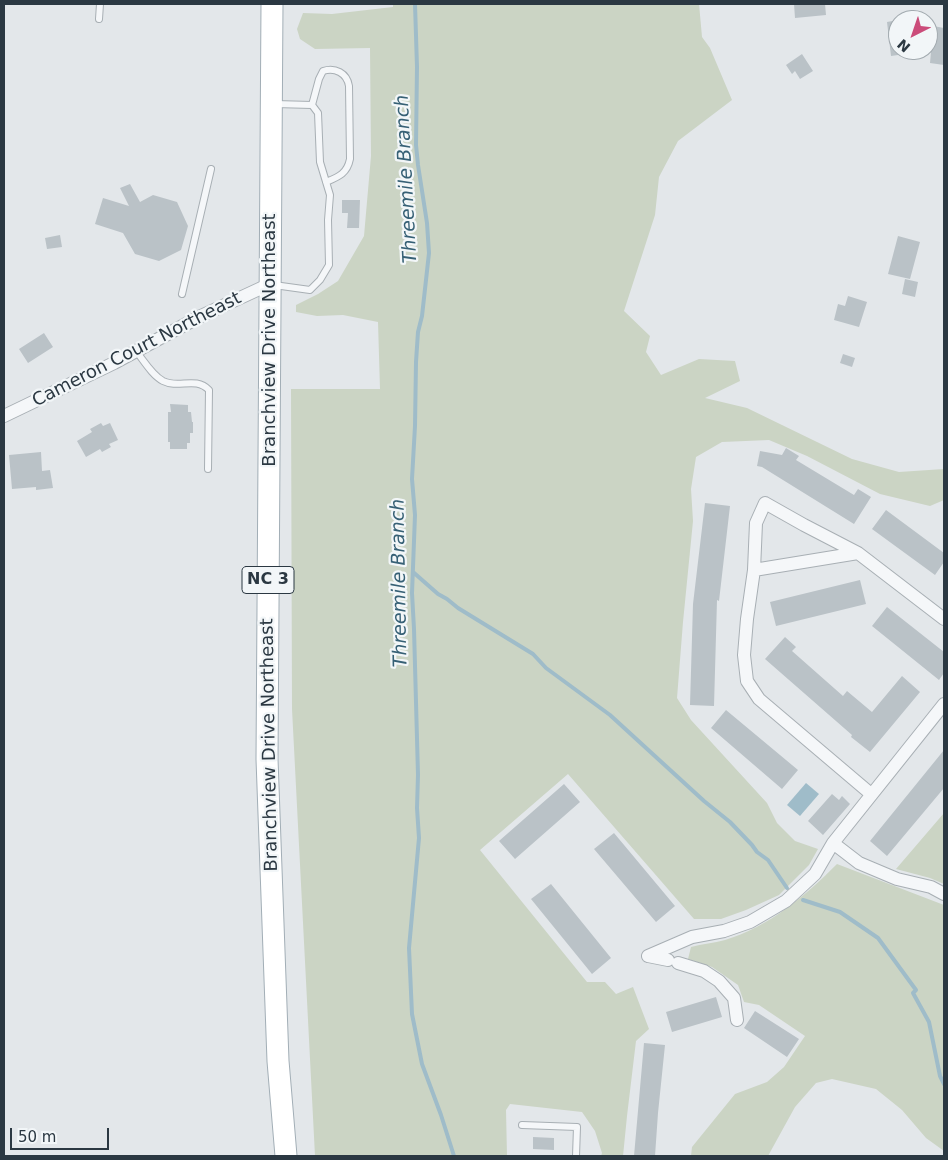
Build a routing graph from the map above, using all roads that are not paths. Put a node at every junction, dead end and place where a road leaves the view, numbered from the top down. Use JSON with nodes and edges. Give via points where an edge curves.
{"nodes":[{"id":1,"x":100,"y":4,"type":"edge"},
{"id":2,"x":272,"y":4,"type":"edge"},
{"id":3,"x":99,"y":19,"type":"dead end"},
{"id":4,"x":271,"y":104,"type":"junction"},
{"id":5,"x":312,"y":105,"type":"junction"},
{"id":6,"x":211,"y":169,"type":"dead end"},
{"id":7,"x":326,"y":182,"type":"junction"},
{"id":8,"x":270,"y":284,"type":"junction"},
{"id":9,"x":182,"y":294,"type":"dead end"},
{"id":10,"x":136,"y":351,"type":"junction"},
{"id":11,"x":4,"y":416,"type":"edge"},
{"id":12,"x":208,"y":469,"type":"dead end"},
{"id":13,"x":858,"y":552,"type":"junction"},
{"id":14,"x":754,"y":570,"type":"junction"},
{"id":15,"x":944,"y":619,"type":"edge"},
{"id":16,"x":944,"y":704,"type":"edge"},
{"id":17,"x":871,"y":794,"type":"junction"},
{"id":18,"x":833,"y":843,"type":"junction"},
{"id":19,"x":944,"y":894,"type":"edge"},
{"id":20,"x":737,"y":1020,"type":"dead end"},
{"id":21,"x":522,"y":1125,"type":"dead end"},
{"id":22,"x":286,"y":1156,"type":"edge"},
{"id":23,"x":576,"y":1156,"type":"edge"}],
"edges":[{"from":1,"to":3,"type":"lane"},
{"from":2,"to":4,"type":"main road","name":"Branchview Drive Northeast","number":"NC 3"},
{"from":4,"to":5,"type":"lane"},
{"from":4,"to":8,"type":"main road","name":"Branchview Drive Northeast","number":"NC 3"},
{"from":5,"to":7,"type":"lane","via":[[318,112],[320,162]]},
{"from":5,"to":7,"type":"lane","via":[[323,71],[342,72],[346,76],[349,86],[349,166],[340,176]]},
{"from":6,"to":9,"type":"lane"},
{"from":7,"to":8,"type":"lane","via":[[330,196],[329,265],[310,290]]},
{"from":8,"to":10,"type":"street","name":"Cameron Court Northeast"},
{"from":8,"to":22,"type":"main road","name":"Branchview Drive Northeast","number":"NC 3","via":[[267,759],[278,1061]]},
{"from":10,"to":11,"type":"street","name":"Cameron Court Northeast"},
{"from":10,"to":12,"type":"lane","via":[[165,382],[196,383],[209,390]]},
{"from":13,"to":14,"type":"street"},
{"from":13,"to":14,"type":"street","via":[[765,503],[756,523]]},
{"from":13,"to":15,"type":"street"},
{"from":14,"to":17,"type":"street","via":[[744,655],[747,681],[759,699]]},
{"from":16,"to":17,"type":"street"},
{"from":17,"to":18,"type":"street"},
{"from":18,"to":19,"type":"street","via":[[859,863]]},
{"from":18,"to":20,"type":"street","via":[[815,874],[786,902],[750,922],[692,937],[648,956],[704,971],[719,981],[734,998]]},
{"from":21,"to":23,"type":"lane","via":[[577,1127]]}]}
